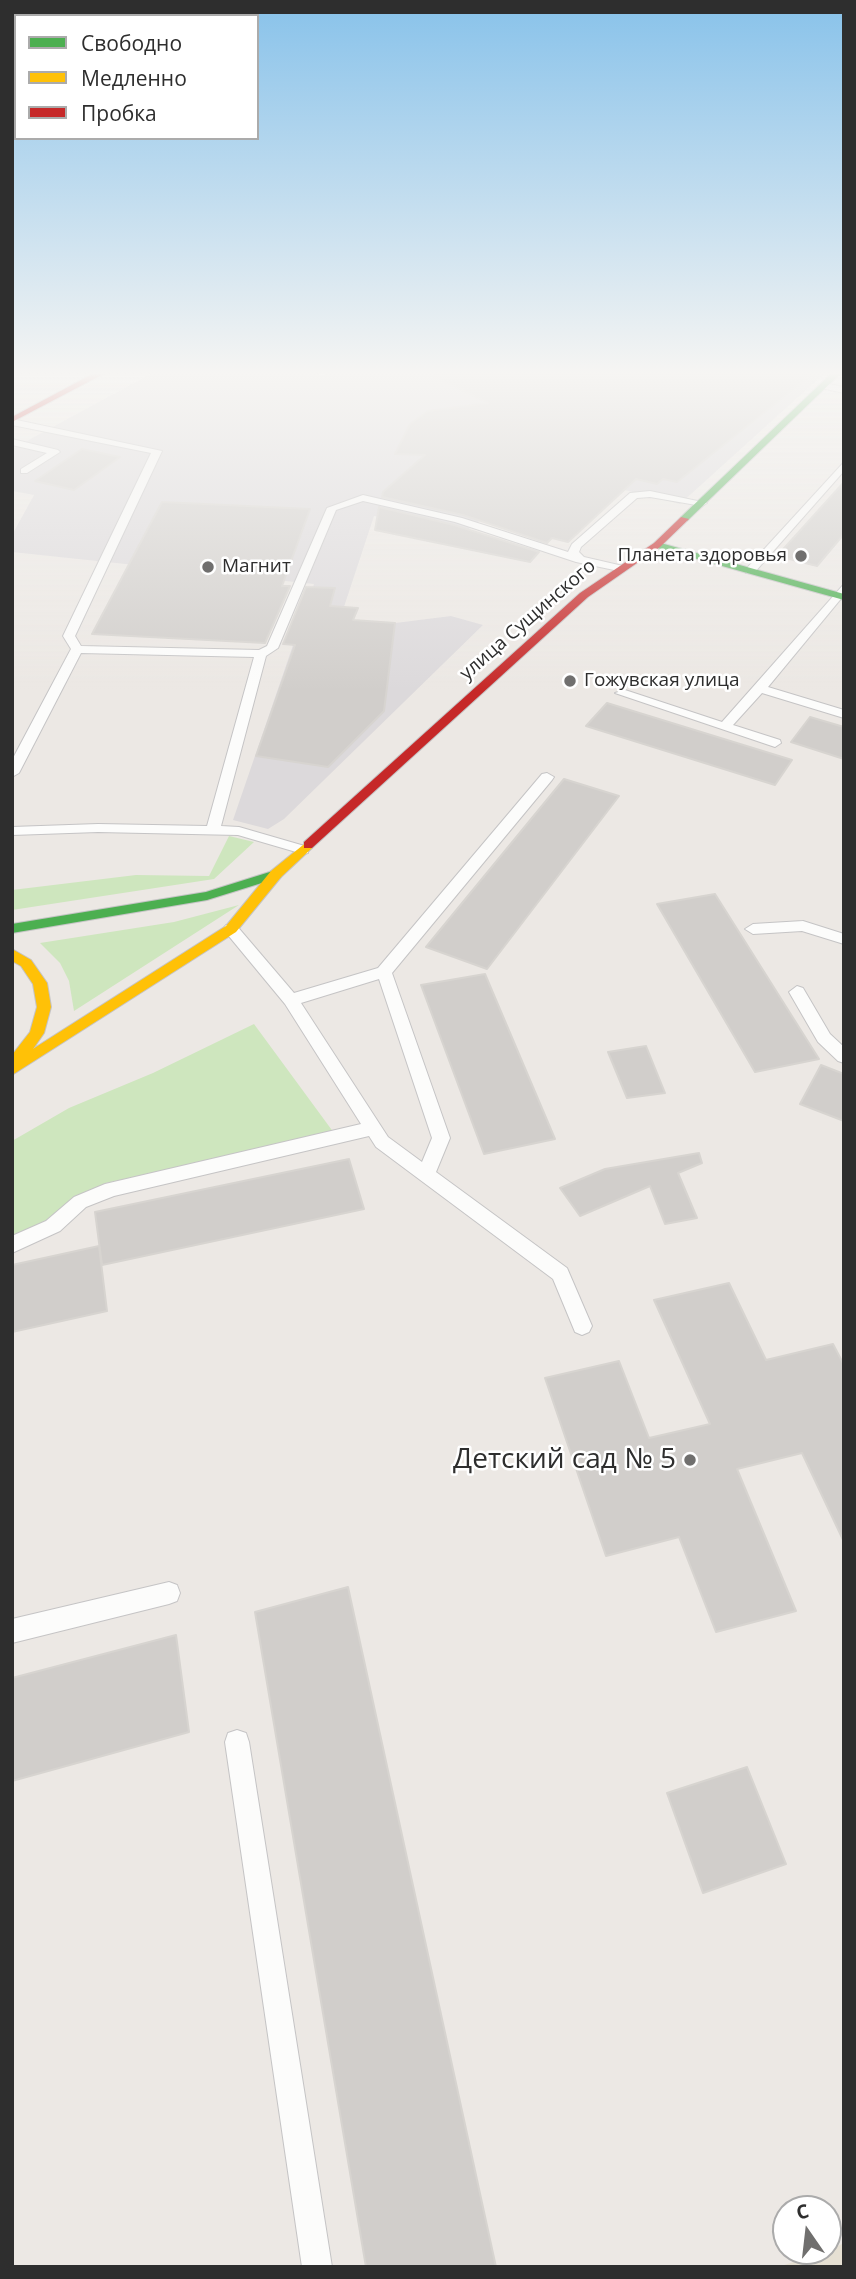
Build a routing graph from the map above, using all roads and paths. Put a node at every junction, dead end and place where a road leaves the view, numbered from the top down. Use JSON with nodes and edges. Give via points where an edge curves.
{"nodes":[{"id":1,"x":144,"y":477,"type":"edge"},
{"id":2,"x":729,"y":477,"type":"edge"},
{"id":3,"x":833,"y":477,"type":"edge"},
{"id":4,"x":702,"y":503,"type":"junction"},
{"id":5,"x":657,"y":545,"type":"junction"},
{"id":6,"x":580,"y":560,"type":"junction"},
{"id":7,"x":618,"y":568,"type":"junction"},
{"id":8,"x":750,"y":571,"type":"junction"},
{"id":9,"x":841,"y":593,"type":"edge"},
{"id":10,"x":77,"y":649,"type":"junction"},
{"id":11,"x":261,"y":654,"type":"junction"},
{"id":12,"x":759,"y":688,"type":"junction"},
{"id":13,"x":621,"y":693,"type":"dead end"},
{"id":14,"x":844,"y":714,"type":"edge"},
{"id":15,"x":725,"y":726,"type":"junction"},
{"id":16,"x":775,"y":743,"type":"dead end"},
{"id":17,"x":12,"y":773,"type":"edge"},
{"id":18,"x":547,"y":777,"type":"dead end"},
{"id":19,"x":213,"y":830,"type":"junction"},
{"id":20,"x":12,"y":831,"type":"edge"},
{"id":21,"x":303,"y":850,"type":"junction"},
{"id":22,"x":276,"y":874,"type":"junction"},
{"id":23,"x":12,"y":929,"type":"edge"},
{"id":24,"x":231,"y":929,"type":"junction"},
{"id":25,"x":753,"y":929,"type":"dead end"},
{"id":26,"x":844,"y":939,"type":"edge"},
{"id":27,"x":12,"y":954,"type":"edge"},
{"id":28,"x":384,"y":972,"type":"junction"},
{"id":29,"x":797,"y":992,"type":"dead end"},
{"id":30,"x":291,"y":1000,"type":"junction"},
{"id":31,"x":844,"y":1057,"type":"edge"},
{"id":32,"x":12,"y":1067,"type":"edge"},
{"id":33,"x":373,"y":1128,"type":"junction"},
{"id":34,"x":426,"y":1174,"type":"junction"},
{"id":35,"x":12,"y":1245,"type":"edge"},
{"id":36,"x":582,"y":1326,"type":"dead end"},
{"id":37,"x":169,"y":1593,"type":"dead end"},
{"id":38,"x":12,"y":1631,"type":"edge"},
{"id":39,"x":237,"y":1742,"type":"dead end"},
{"id":40,"x":317,"y":2267,"type":"edge"}],
"edges":[{"from":1,"to":10,"type":"lane","via":[[69,636]]},
{"from":2,"to":4,"type":"street","name":"улица Сущинского"},
{"from":3,"to":8,"type":"lane"},
{"from":4,"to":5,"type":"street","name":"улица Сущинского"},
{"from":4,"to":6,"type":"lane","via":[[634,495],[576,545],[573,553]]},
{"from":5,"to":7,"type":"street","name":"улица Сущинского"},
{"from":5,"to":8,"type":"street"},
{"from":6,"to":7,"type":"lane"},
{"from":6,"to":11,"type":"lane","via":[[458,520],[363,498],[332,508],[272,648]]},
{"from":7,"to":21,"type":"street","name":"улица Сущинского"},
{"from":8,"to":9,"type":"street"},
{"from":9,"to":12,"type":"lane"},
{"from":10,"to":11,"type":"lane"},
{"from":10,"to":17,"type":"lane"},
{"from":11,"to":19,"type":"lane"},
{"from":12,"to":14,"type":"lane"},
{"from":12,"to":15,"type":"lane"},
{"from":13,"to":15,"type":"lane"},
{"from":15,"to":16,"type":"lane"},
{"from":18,"to":28,"type":"lane"},
{"from":19,"to":20,"type":"lane"},
{"from":19,"to":21,"type":"lane","via":[[239,831]]},
{"from":21,"to":22,"type":"street","name":"улица Сущинского"},
{"from":22,"to":23,"type":"street","via":[[207,895]]},
{"from":22,"to":24,"type":"street","name":"улица Сущинского"},
{"from":24,"to":30,"type":"lane"},
{"from":24,"to":32,"type":"street","name":"улица Сущинского"},
{"from":25,"to":26,"type":"lane","via":[[803,926]]},
{"from":27,"to":32,"type":"street","via":[[26,963],[40,983],[44,1007],[37,1033]]},
{"from":28,"to":30,"type":"lane"},
{"from":28,"to":34,"type":"lane","via":[[441,1138]]},
{"from":29,"to":31,"type":"lane","via":[[824,1038]]},
{"from":30,"to":33,"type":"lane"},
{"from":33,"to":34,"type":"lane","via":[[382,1142]]},
{"from":33,"to":35,"type":"lane","via":[[111,1189],[80,1202],[53,1226]]},
{"from":34,"to":36,"type":"lane","via":[[561,1274]]},
{"from":37,"to":38,"type":"lane"},
{"from":39,"to":40,"type":"lane"}]}
